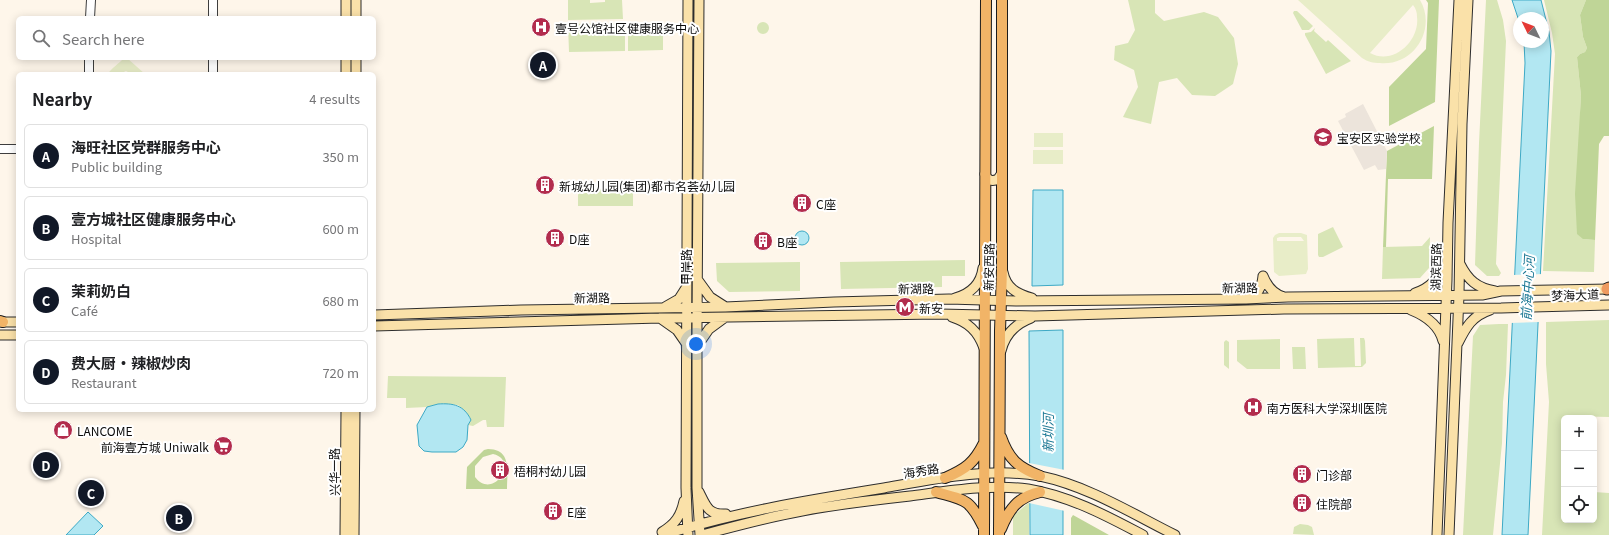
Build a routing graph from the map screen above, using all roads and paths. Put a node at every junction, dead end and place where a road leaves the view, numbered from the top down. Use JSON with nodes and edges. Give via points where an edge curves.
{"nodes":[{"id":1,"x":91,"y":0,"type":"edge"},
{"id":2,"x":213,"y":0,"type":"edge"},
{"id":3,"x":346,"y":0,"type":"edge"},
{"id":4,"x":356,"y":0,"type":"edge"},
{"id":5,"x":688,"y":0,"type":"edge"},
{"id":6,"x":699,"y":0,"type":"edge"},
{"id":7,"x":986,"y":0,"type":"edge"},
{"id":8,"x":1002,"y":0,"type":"edge"},
{"id":9,"x":1459,"y":0,"type":"edge"},
{"id":10,"x":1468,"y":0,"type":"edge"},
{"id":11,"x":90,"y":16,"type":"edge"},
{"id":12,"x":213,"y":16,"type":"edge"},
{"id":13,"x":346,"y":16,"type":"edge"},
{"id":14,"x":356,"y":16,"type":"edge"},
{"id":15,"x":89,"y":60,"type":"edge"},
{"id":16,"x":213,"y":60,"type":"edge"},
{"id":17,"x":346,"y":60,"type":"edge"},
{"id":18,"x":356,"y":60,"type":"edge"},
{"id":19,"x":89,"y":72,"type":"edge"},
{"id":20,"x":213,"y":72,"type":"edge"},
{"id":21,"x":346,"y":72,"type":"edge"},
{"id":22,"x":356,"y":72,"type":"edge"},
{"id":23,"x":0,"y":149,"type":"edge"},
{"id":24,"x":16,"y":149,"type":"edge"},
{"id":25,"x":1002,"y":173,"type":"junction"},
{"id":26,"x":985,"y":174,"type":"junction"},
{"id":27,"x":984,"y":257,"type":"junction"},
{"id":28,"x":1448,"y":261,"type":"junction"},
{"id":29,"x":1460,"y":264,"type":"junction"},
{"id":30,"x":1002,"y":269,"type":"junction"},
{"id":31,"x":697,"y":278,"type":"junction"},
{"id":32,"x":686,"y":282,"type":"junction"},
{"id":33,"x":1608,"y":289,"type":"edge"},
{"id":34,"x":1500,"y":291,"type":"junction"},
{"id":35,"x":1447,"y":295,"type":"junction"},
{"id":36,"x":1459,"y":295,"type":"junction"},
{"id":37,"x":1370,"y":296,"type":"junction"},
{"id":38,"x":1405,"y":296,"type":"junction"},
{"id":39,"x":1288,"y":297,"type":"junction"},
{"id":40,"x":949,"y":299,"type":"junction"},
{"id":41,"x":1246,"y":299,"type":"junction"},
{"id":42,"x":984,"y":300,"type":"junction"},
{"id":43,"x":1001,"y":300,"type":"junction"},
{"id":44,"x":1039,"y":300,"type":"junction"},
{"id":45,"x":1608,"y":305,"type":"edge"},
{"id":46,"x":725,"y":307,"type":"junction"},
{"id":47,"x":662,"y":308,"type":"junction"},
{"id":48,"x":686,"y":308,"type":"junction"},
{"id":49,"x":697,"y":308,"type":"junction"},
{"id":50,"x":1370,"y":308,"type":"junction"},
{"id":51,"x":1408,"y":308,"type":"junction"},
{"id":52,"x":1446,"y":308,"type":"junction"},
{"id":53,"x":1458,"y":308,"type":"junction"},
{"id":54,"x":1501,"y":308,"type":"junction"},
{"id":55,"x":610,"y":309,"type":"junction"},
{"id":56,"x":376,"y":311,"type":"edge"},
{"id":57,"x":448,"y":313,"type":"junction"},
{"id":58,"x":940,"y":314,"type":"junction"},
{"id":59,"x":376,"y":315,"type":"edge"},
{"id":60,"x":386,"y":315,"type":"junction"},
{"id":61,"x":984,"y":315,"type":"junction"},
{"id":62,"x":1000,"y":316,"type":"junction"},
{"id":63,"x":1035,"y":316,"type":"junction"},
{"id":64,"x":660,"y":318,"type":"junction"},
{"id":65,"x":686,"y":318,"type":"junction"},
{"id":66,"x":697,"y":318,"type":"junction"},
{"id":67,"x":725,"y":318,"type":"junction"},
{"id":68,"x":610,"y":320,"type":"junction"},
{"id":69,"x":1,"y":322,"type":"edge"},
{"id":70,"x":16,"y":322,"type":"edge"},
{"id":71,"x":448,"y":324,"type":"junction"},
{"id":72,"x":376,"y":326,"type":"edge"},
{"id":73,"x":391,"y":326,"type":"junction"},
{"id":74,"x":376,"y":332,"type":"edge"},
{"id":75,"x":16,"y":334,"type":"edge"},
{"id":76,"x":0,"y":335,"type":"edge"},
{"id":77,"x":686,"y":344,"type":"junction"},
{"id":78,"x":697,"y":346,"type":"junction"},
{"id":79,"x":1457,"y":346,"type":"junction"},
{"id":80,"x":1444,"y":348,"type":"junction"},
{"id":81,"x":984,"y":349,"type":"junction"},
{"id":82,"x":1000,"y":358,"type":"junction"},
{"id":83,"x":697,"y":388,"type":"junction"},
{"id":84,"x":686,"y":390,"type":"junction"},
{"id":85,"x":346,"y":412,"type":"edge"},
{"id":86,"x":355,"y":412,"type":"edge"},
{"id":87,"x":999,"y":432,"type":"junction"},
{"id":88,"x":985,"y":441,"type":"junction"},
{"id":89,"x":999,"y":473,"type":"junction"},
{"id":90,"x":1029,"y":473,"type":"junction"},
{"id":91,"x":985,"y":474,"type":"junction"},
{"id":92,"x":1040,"y":476,"type":"joint"},
{"id":93,"x":945,"y":478,"type":"junction"},
{"id":94,"x":985,"y":487,"type":"junction"},
{"id":95,"x":999,"y":487,"type":"junction"},
{"id":96,"x":686,"y":488,"type":"junction"},
{"id":97,"x":698,"y":488,"type":"junction"},
{"id":98,"x":936,"y":492,"type":"junction"},
{"id":99,"x":1029,"y":492,"type":"junction"},
{"id":100,"x":1040,"y":492,"type":"joint"},
{"id":101,"x":744,"y":513,"type":"junction"},
{"id":102,"x":698,"y":524,"type":"junction"},
{"id":103,"x":739,"y":525,"type":"junction"},
{"id":104,"x":688,"y":531,"type":"edge"},
{"id":105,"x":984,"y":532,"type":"edge"},
{"id":106,"x":344,"y":535,"type":"edge"},
{"id":107,"x":354,"y":535,"type":"edge"},
{"id":108,"x":658,"y":535,"type":"edge"},
{"id":109,"x":663,"y":535,"type":"edge"},
{"id":110,"x":701,"y":535,"type":"edge"},
{"id":111,"x":720,"y":535,"type":"edge"},
{"id":112,"x":999,"y":535,"type":"edge"},
{"id":113,"x":1144,"y":535,"type":"edge"},
{"id":114,"x":1175,"y":535,"type":"edge"},
{"id":115,"x":1437,"y":535,"type":"edge"},
{"id":116,"x":1449,"y":535,"type":"edge"}],
"edges":[{"from":1,"to":11,"type":"street"},
{"from":2,"to":12,"type":"street"},
{"from":3,"to":13,"type":"main road"},
{"from":4,"to":14,"type":"main road"},
{"from":5,"to":32,"type":"main road","name":"甲岸路"},
{"from":6,"to":31,"type":"main road","name":"甲岸路"},
{"from":7,"to":26,"type":"main road","name":"新安西路"},
{"from":8,"to":25,"type":"main road","name":"新安西路"},
{"from":9,"to":28,"type":"main road","name":"湖滨西路"},
{"from":10,"to":29,"type":"main road","name":"湖滨西路","via":[[1462,124]]},
{"from":15,"to":19,"type":"street"},
{"from":16,"to":20,"type":"street"},
{"from":17,"to":21,"type":"main road"},
{"from":18,"to":22,"type":"main road"},
{"from":23,"to":24,"type":"street"},
{"from":25,"to":26,"type":"main road","via":[[998,180],[993,181]]},
{"from":25,"to":30,"type":"main road","name":"新安西路"},
{"from":26,"to":27,"type":"main road","name":"新安西路"},
{"from":27,"to":40,"type":"main road","via":[[982,273],[977,284],[963,295]]},
{"from":27,"to":42,"type":"main road","name":"新安西路"},
{"from":28,"to":35,"type":"main road","name":"湖滨西路"},
{"from":28,"to":38,"type":"main road","via":[[1430,286]]},
{"from":29,"to":34,"type":"main road","via":[[1469,280],[1477,286]]},
{"from":29,"to":36,"type":"main road","name":"湖滨西路"},
{"from":30,"to":43,"type":"main road","name":"新安西路"},
{"from":30,"to":44,"type":"main road","via":[[1006,281],[1013,290]]},
{"from":31,"to":46,"type":"main road","via":[[710,297]]},
{"from":31,"to":49,"type":"main road","name":"甲岸路"},
{"from":32,"to":47,"type":"main road","via":[[679,299]]},
{"from":32,"to":48,"type":"main road","name":"甲岸路"},
{"from":33,"to":34,"type":"main road","name":"梦海大道"},
{"from":34,"to":36,"type":"main road","name":"梦海大道"},
{"from":35,"to":36,"type":"main road","name":"新湖路"},
{"from":35,"to":38,"type":"main road","name":"新湖路"},
{"from":35,"to":52,"type":"main road","name":"湖滨西路"},
{"from":36,"to":53,"type":"main road","name":"湖滨西路"},
{"from":37,"to":38,"type":"main road","name":"新湖路"},
{"from":37,"to":39,"type":"main road","name":"新湖路"},
{"from":37,"to":50,"type":"main road","via":[[1376,303]]},
{"from":39,"to":41,"type":"main road","name":"新湖路"},
{"from":39,"to":41,"type":"main road","via":[[1273,291],[1263,276],[1258,293]]},
{"from":40,"to":42,"type":"main road","name":"新湖路"},
{"from":40,"to":46,"type":"main road","name":"新湖路"},
{"from":41,"to":44,"type":"main road","name":"新湖路"},
{"from":42,"to":43,"type":"main road","name":"新湖路"},
{"from":42,"to":61,"type":"main road","name":"新安西路"},
{"from":43,"to":44,"type":"main road","name":"新湖路"},
{"from":43,"to":62,"type":"main road","name":"新安西路"},
{"from":45,"to":54,"type":"main road","name":"梦海大道"},
{"from":46,"to":49,"type":"main road","name":"新湖路"},
{"from":47,"to":48,"type":"main road","name":"新湖路"},
{"from":47,"to":55,"type":"main road","name":"新湖路"},
{"from":48,"to":49,"type":"main road","name":"新湖路"},
{"from":48,"to":65,"type":"main road","name":"甲岸路"},
{"from":49,"to":66,"type":"main road","name":"甲岸路"},
{"from":50,"to":51,"type":"main road","name":"新湖路"},
{"from":50,"to":63,"type":"main road","name":"新湖路"},
{"from":51,"to":52,"type":"main road","name":"新湖路"},
{"from":51,"to":80,"type":"main road","via":[[1434,324],[1441,334]]},
{"from":52,"to":53,"type":"main road","name":"梦海大道"},
{"from":52,"to":80,"type":"main road","name":"湖滨西路"},
{"from":53,"to":54,"type":"main road","name":"梦海大道"},
{"from":53,"to":79,"type":"main road","name":"湖滨西路"},
{"from":54,"to":79,"type":"main road","via":[[1481,313],[1473,319]]},
{"from":55,"to":57,"type":"main road","name":"新湖路"},
{"from":55,"to":68,"type":"main road","via":[[616,314],[615,318]]},
{"from":56,"to":60,"type":"main road"},
{"from":57,"to":60,"type":"main road","name":"新湖路"},
{"from":57,"to":71,"type":"main road","via":[[444,314],[442,319]]},
{"from":58,"to":61,"type":"main road","name":"新湖路"},
{"from":58,"to":67,"type":"main road","name":"新湖路"},
{"from":58,"to":81,"type":"main road","via":[[959,319],[971,326],[978,334]]},
{"from":59,"to":60,"type":"main road","name":"新湖路"},
{"from":61,"to":62,"type":"main road","name":"新湖路"},
{"from":61,"to":81,"type":"main road","name":"新安西路"},
{"from":62,"to":63,"type":"main road","name":"新湖路"},
{"from":62,"to":82,"type":"main road","name":"新安西路"},
{"from":63,"to":82,"type":"main road","via":[[1021,322],[1011,331],[1004,341]]},
{"from":64,"to":65,"type":"main road","name":"新湖路"},
{"from":64,"to":68,"type":"main road","name":"新湖路"},
{"from":64,"to":77,"type":"main road","via":[[678,330]]},
{"from":65,"to":66,"type":"main road","name":"新湖路"},
{"from":65,"to":77,"type":"main road","name":"甲岸路"},
{"from":66,"to":67,"type":"main road","name":"新湖路"},
{"from":66,"to":78,"type":"main road","name":"甲岸路"},
{"from":67,"to":78,"type":"main road","via":[[709,328]]},
{"from":68,"to":71,"type":"main road","name":"新湖路"},
{"from":69,"to":70,"type":"main road"},
{"from":71,"to":73,"type":"main road","name":"新湖路"},
{"from":72,"to":73,"type":"main road","name":"新湖路"},
{"from":73,"to":74,"type":"main road"},
{"from":75,"to":76,"type":"main road"},
{"from":77,"to":84,"type":"main road","name":"甲岸路"},
{"from":78,"to":83,"type":"main road","name":"甲岸路"},
{"from":79,"to":116,"type":"main road","name":"湖滨西路"},
{"from":80,"to":115,"type":"main road","name":"湖滨西路"},
{"from":81,"to":88,"type":"main road","name":"新安西路"},
{"from":82,"to":87,"type":"main road","name":"新安西路"},
{"from":83,"to":84,"type":"main road","via":[[692,383]]},
{"from":83,"to":97,"type":"main road","name":"甲岸路"},
{"from":84,"to":96,"type":"main road","name":"甲岸路"},
{"from":85,"to":106,"type":"main road","name":"兴华一路"},
{"from":86,"to":107,"type":"main road","name":"兴华一路"},
{"from":87,"to":89,"type":"main road","name":"新安西路"},
{"from":87,"to":90,"type":"main road","via":[[1011,458]]},
{"from":88,"to":91,"type":"main road","name":"新安西路"},
{"from":88,"to":93,"type":"main road","via":[[969,466]]},
{"from":89,"to":90,"type":"main road","name":"海秀路"},
{"from":89,"to":91,"type":"main road","name":"海秀路"},
{"from":89,"to":95,"type":"main road","name":"新安西路"},
{"from":90,"to":92,"type":"main road"},
{"from":91,"to":93,"type":"main road","name":"海秀路"},
{"from":91,"to":94,"type":"main road","name":"新安西路"},
{"from":92,"to":114,"type":"main road","via":[[1073,485],[1103,498]]},
{"from":93,"to":101,"type":"main road","name":"海秀路","via":[[800,501]]},
{"from":94,"to":95,"type":"main road","name":"海秀路"},
{"from":94,"to":98,"type":"main road","name":"海秀路"},
{"from":94,"to":105,"type":"main road","name":"新安西路"},
{"from":95,"to":99,"type":"main road","name":"海秀路"},
{"from":95,"to":112,"type":"main road","name":"新安西路"},
{"from":96,"to":104,"type":"main road","name":"甲岸路"},
{"from":96,"to":108,"type":"main road","via":[[679,517]]},
{"from":97,"to":101,"type":"main road","via":[[705,504],[713,512]]},
{"from":97,"to":102,"type":"main road","name":"甲岸路"},
{"from":98,"to":103,"type":"main road","name":"海秀路","via":[[802,511]]},
{"from":98,"to":105,"type":"main road","via":[[967,502],[974,509]]},
{"from":99,"to":100,"type":"main road"},
{"from":99,"to":112,"type":"main road","via":[[1011,508]]},
{"from":100,"to":113,"type":"main road","via":[[1073,501]]},
{"from":101,"to":102,"type":"main road","name":"海秀路"},
{"from":102,"to":104,"type":"main road","name":"海秀路"},
{"from":102,"to":110,"type":"main road","name":"甲岸路"},
{"from":103,"to":110,"type":"main road","name":"海秀路"},
{"from":103,"to":111,"type":"main road"},
{"from":104,"to":109,"type":"main road","name":"海秀路"}]}
